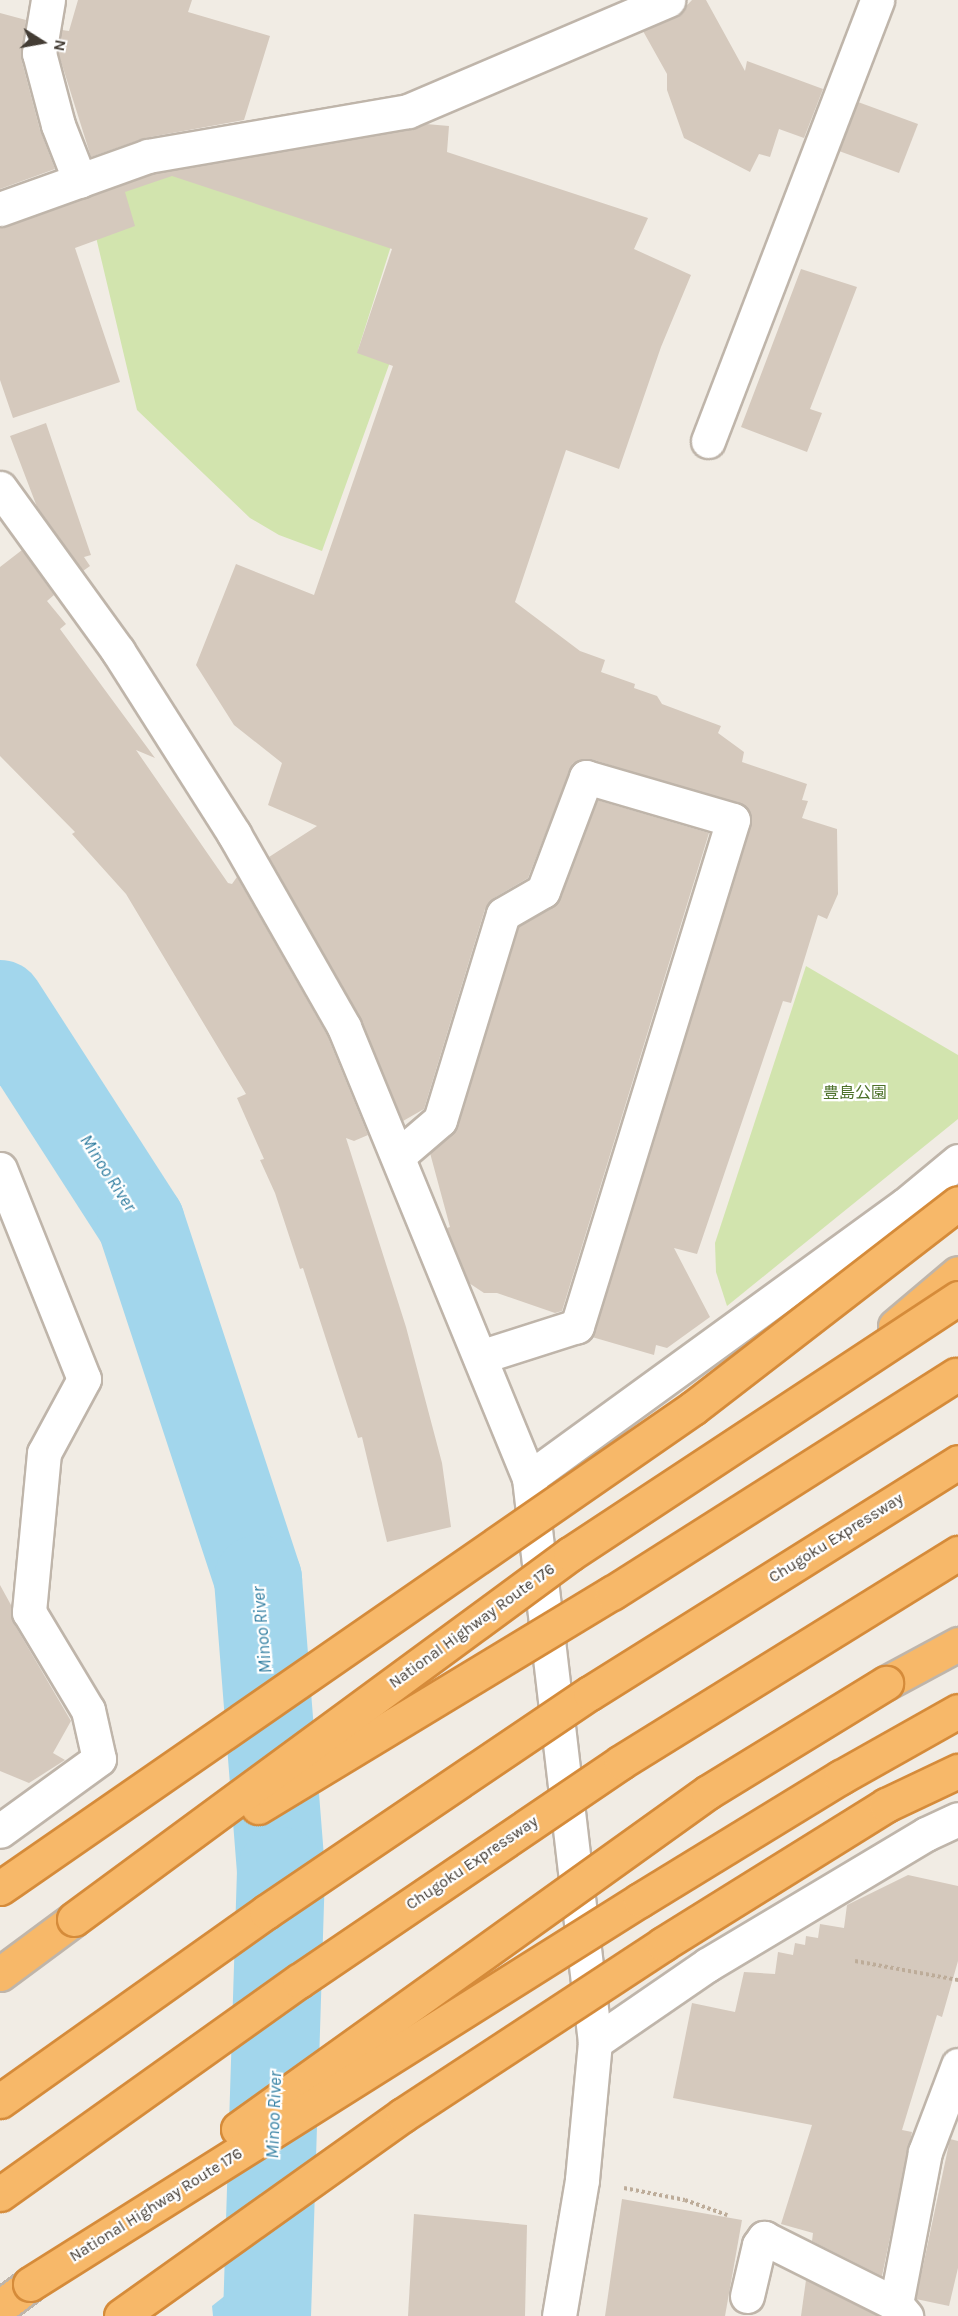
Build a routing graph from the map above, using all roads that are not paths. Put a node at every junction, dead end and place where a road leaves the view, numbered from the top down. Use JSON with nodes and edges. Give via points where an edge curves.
{"nodes":[{"id":1,"x":48,"y":0,"type":"edge"},
{"id":2,"x":668,"y":0,"type":"edge"},
{"id":3,"x":877,"y":0,"type":"edge"},
{"id":4,"x":80,"y":181,"type":"junction"},
{"id":5,"x":0,"y":209,"type":"edge"},
{"id":6,"x":708,"y":441,"type":"dead end"},
{"id":7,"x":0,"y":488,"type":"edge"},
{"id":8,"x":398,"y":1156,"type":"junction"},
{"id":9,"x":958,"y":1161,"type":"edge"},
{"id":10,"x":0,"y":1169,"type":"edge"},
{"id":11,"x":958,"y":1203,"type":"edge"},
{"id":12,"x":958,"y":1273,"type":"edge"},
{"id":13,"x":958,"y":1298,"type":"edge"},
{"id":14,"x":480,"y":1357,"type":"junction"},
{"id":15,"x":957,"y":1374,"type":"edge"},
{"id":16,"x":832,"y":1379,"type":"junction"},
{"id":17,"x":958,"y":1462,"type":"edge"},
{"id":18,"x":529,"y":1478,"type":"junction"},
{"id":19,"x":958,"y":1553,"type":"edge"},
{"id":20,"x":958,"y":1644,"type":"edge"},
{"id":21,"x":958,"y":1711,"type":"edge"},
{"id":22,"x":958,"y":1771,"type":"edge"},
{"id":23,"x":958,"y":1819,"type":"edge"},
{"id":24,"x":0,"y":1831,"type":"edge"},
{"id":25,"x":0,"y":1888,"type":"edge"},
{"id":26,"x":74,"y":1919,"type":"junction"},
{"id":27,"x":0,"y":1974,"type":"edge"},
{"id":28,"x":595,"y":2042,"type":"junction"},
{"id":29,"x":958,"y":2065,"type":"edge"},
{"id":30,"x":0,"y":2101,"type":"edge"},
{"id":31,"x":0,"y":2194,"type":"edge"},
{"id":32,"x":30,"y":2284,"type":"junction"},
{"id":33,"x":747,"y":2296,"type":"dead end"},
{"id":34,"x":0,"y":2307,"type":"edge"},
{"id":35,"x":901,"y":2310,"type":"edge"},
{"id":36,"x":121,"y":2316,"type":"edge"},
{"id":37,"x":559,"y":2316,"type":"edge"}],
"edges":[{"from":1,"to":4,"type":"street","via":[[39,53],[58,125]]},
{"from":2,"to":4,"type":"street","via":[[408,111],[148,156]]},
{"from":3,"to":6,"type":"street"},
{"from":4,"to":5,"type":"street"},
{"from":7,"to":8,"type":"street","via":[[118,651],[234,834],[344,1027]]},
{"from":8,"to":14,"type":"street"},
{"from":8,"to":14,"type":"street","via":[[440,1120],[503,914],[543,891],[586,777],[733,820],[577,1326]]},
{"from":9,"to":18,"type":"street","via":[[905,1204]]},
{"from":10,"to":24,"type":"street","via":[[84,1379],[44,1453],[29,1612],[88,1710],[99,1759]]},
{"from":11,"to":25,"type":"highway","bridge":true,"via":[[693,1408]]},
{"from":12,"to":16,"type":"highway","bridge":true},
{"from":13,"to":16,"type":"highway","name":"National Highway Route 176","bridge":true},
{"from":14,"to":18,"type":"street"},
{"from":15,"to":26,"type":"highway","bridge":true,"via":[[612,1593]]},
{"from":16,"to":26,"type":"highway","name":"National Highway Route 176","bridge":true,"via":[[570,1554]]},
{"from":17,"to":30,"type":"highway","name":"Chugoku Expressway","bridge":true,"via":[[590,1693],[266,1912]]},
{"from":18,"to":28,"type":"street"},
{"from":19,"to":31,"type":"highway","name":"Chugoku Expressway","bridge":true,"via":[[621,1762],[299,1981]]},
{"from":20,"to":32,"type":"highway","bridge":true,"via":[[886,1683],[708,1792],[320,2069]]},
{"from":21,"to":32,"type":"highway","name":"National Highway Route 176","bridge":true,"via":[[841,1777],[640,1900]]},
{"from":22,"to":36,"type":"highway","bridge":true,"via":[[886,1805],[682,1931],[403,2115]]},
{"from":23,"to":28,"type":"street","via":[[926,1834],[738,1946]]},
{"from":26,"to":27,"type":"highway","name":"National Highway Route 176"},
{"from":28,"to":37,"type":"street","via":[[582,2180]]},
{"from":29,"to":35,"type":"street","via":[[925,2151]]},
{"from":32,"to":34,"type":"highway","name":"National Highway Route 176"},
{"from":33,"to":35,"type":"street","via":[[764,2238]]}]}
